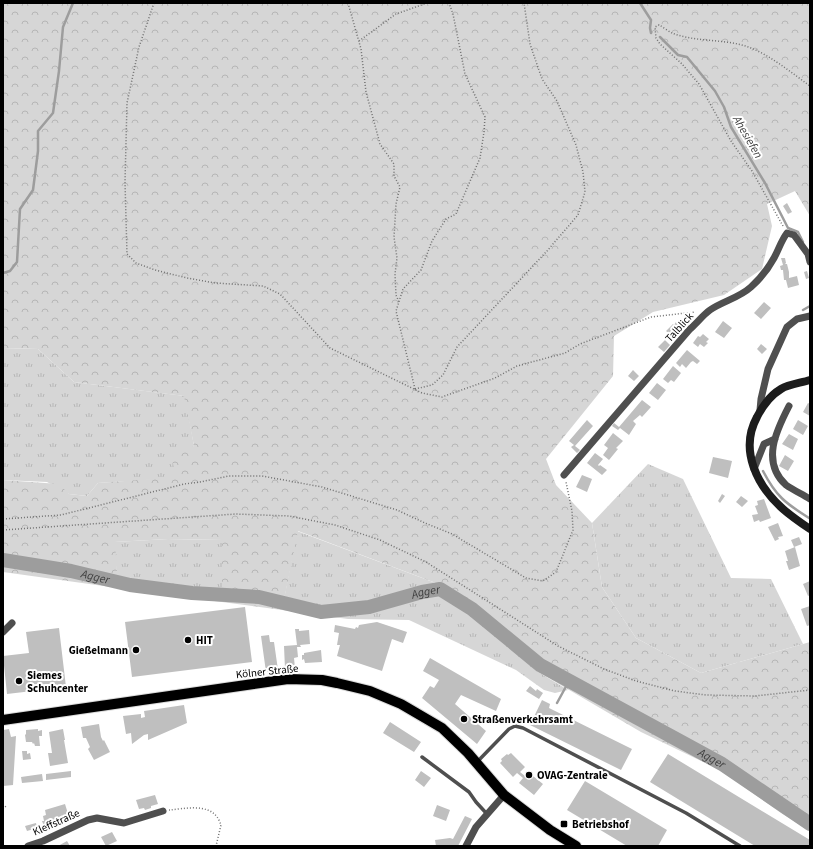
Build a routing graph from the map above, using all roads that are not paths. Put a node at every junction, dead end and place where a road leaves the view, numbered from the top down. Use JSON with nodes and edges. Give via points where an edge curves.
{"nodes":[{"id":1,"x":810,"y":262,"type":"edge"},
{"id":2,"x":810,"y":316,"type":"edge"},
{"id":3,"x":810,"y":380,"type":"edge"},
{"id":4,"x":789,"y":406,"type":"dead end"},
{"id":5,"x":760,"y":410,"type":"junction"},
{"id":6,"x":775,"y":439,"type":"junction"},
{"id":7,"x":754,"y":470,"type":"junction"},
{"id":8,"x":564,"y":475,"type":"road end"},
{"id":9,"x":810,"y":499,"type":"edge"},
{"id":10,"x":810,"y":529,"type":"edge"},
{"id":11,"x":12,"y":623,"type":"dead end"},
{"id":12,"x":3,"y":632,"type":"edge"},
{"id":13,"x":3,"y":720,"type":"edge"},
{"id":14,"x":422,"y":757,"type":"dead end"},
{"id":15,"x":477,"y":763,"type":"junction"},
{"id":16,"x":504,"y":795,"type":"junction"},
{"id":17,"x":163,"y":811,"type":"road end"},
{"id":18,"x":487,"y":814,"type":"junction"},
{"id":19,"x":28,"y":846,"type":"edge"},
{"id":20,"x":466,"y":846,"type":"edge"},
{"id":21,"x":576,"y":846,"type":"edge"},
{"id":22,"x":740,"y":846,"type":"edge"}],
"edges":[{"from":1,"to":8,"type":"street","name":"Talblick","via":[[808,254],[794,235],[787,233],[765,272],[741,295],[709,310]]},
{"from":2,"to":5,"type":"street","via":[[787,327],[768,369]]},
{"from":3,"to":5,"type":"main road","via":[[781,389]]},
{"from":4,"to":6,"type":"street"},
{"from":5,"to":7,"type":"main road","via":[[753,422],[750,435],[749,449]]},
{"from":6,"to":7,"type":"street","via":[[764,444]]},
{"from":6,"to":9,"type":"street","via":[[772,457],[778,475],[787,486]]},
{"from":7,"to":10,"type":"main road","via":[[783,509]]},
{"from":11,"to":12,"type":"street"},
{"from":13,"to":15,"type":"main road","name":"Kölner Straße","via":[[288,679],[322,680],[370,692],[401,704],[442,728]]},
{"from":14,"to":18,"type":"lane","via":[[469,792]]},
{"from":15,"to":16,"type":"main road","name":"Kölner Straße"},
{"from":15,"to":22,"type":"lane","via":[[509,729],[518,726],[686,812]]},
{"from":16,"to":18,"type":"street"},
{"from":16,"to":21,"type":"main road","name":"Kölner Straße"},
{"from":17,"to":19,"type":"street","name":"Kleffstraße","via":[[124,823],[97,818],[88,820]]},
{"from":18,"to":20,"type":"street","via":[[476,827]]}]}
